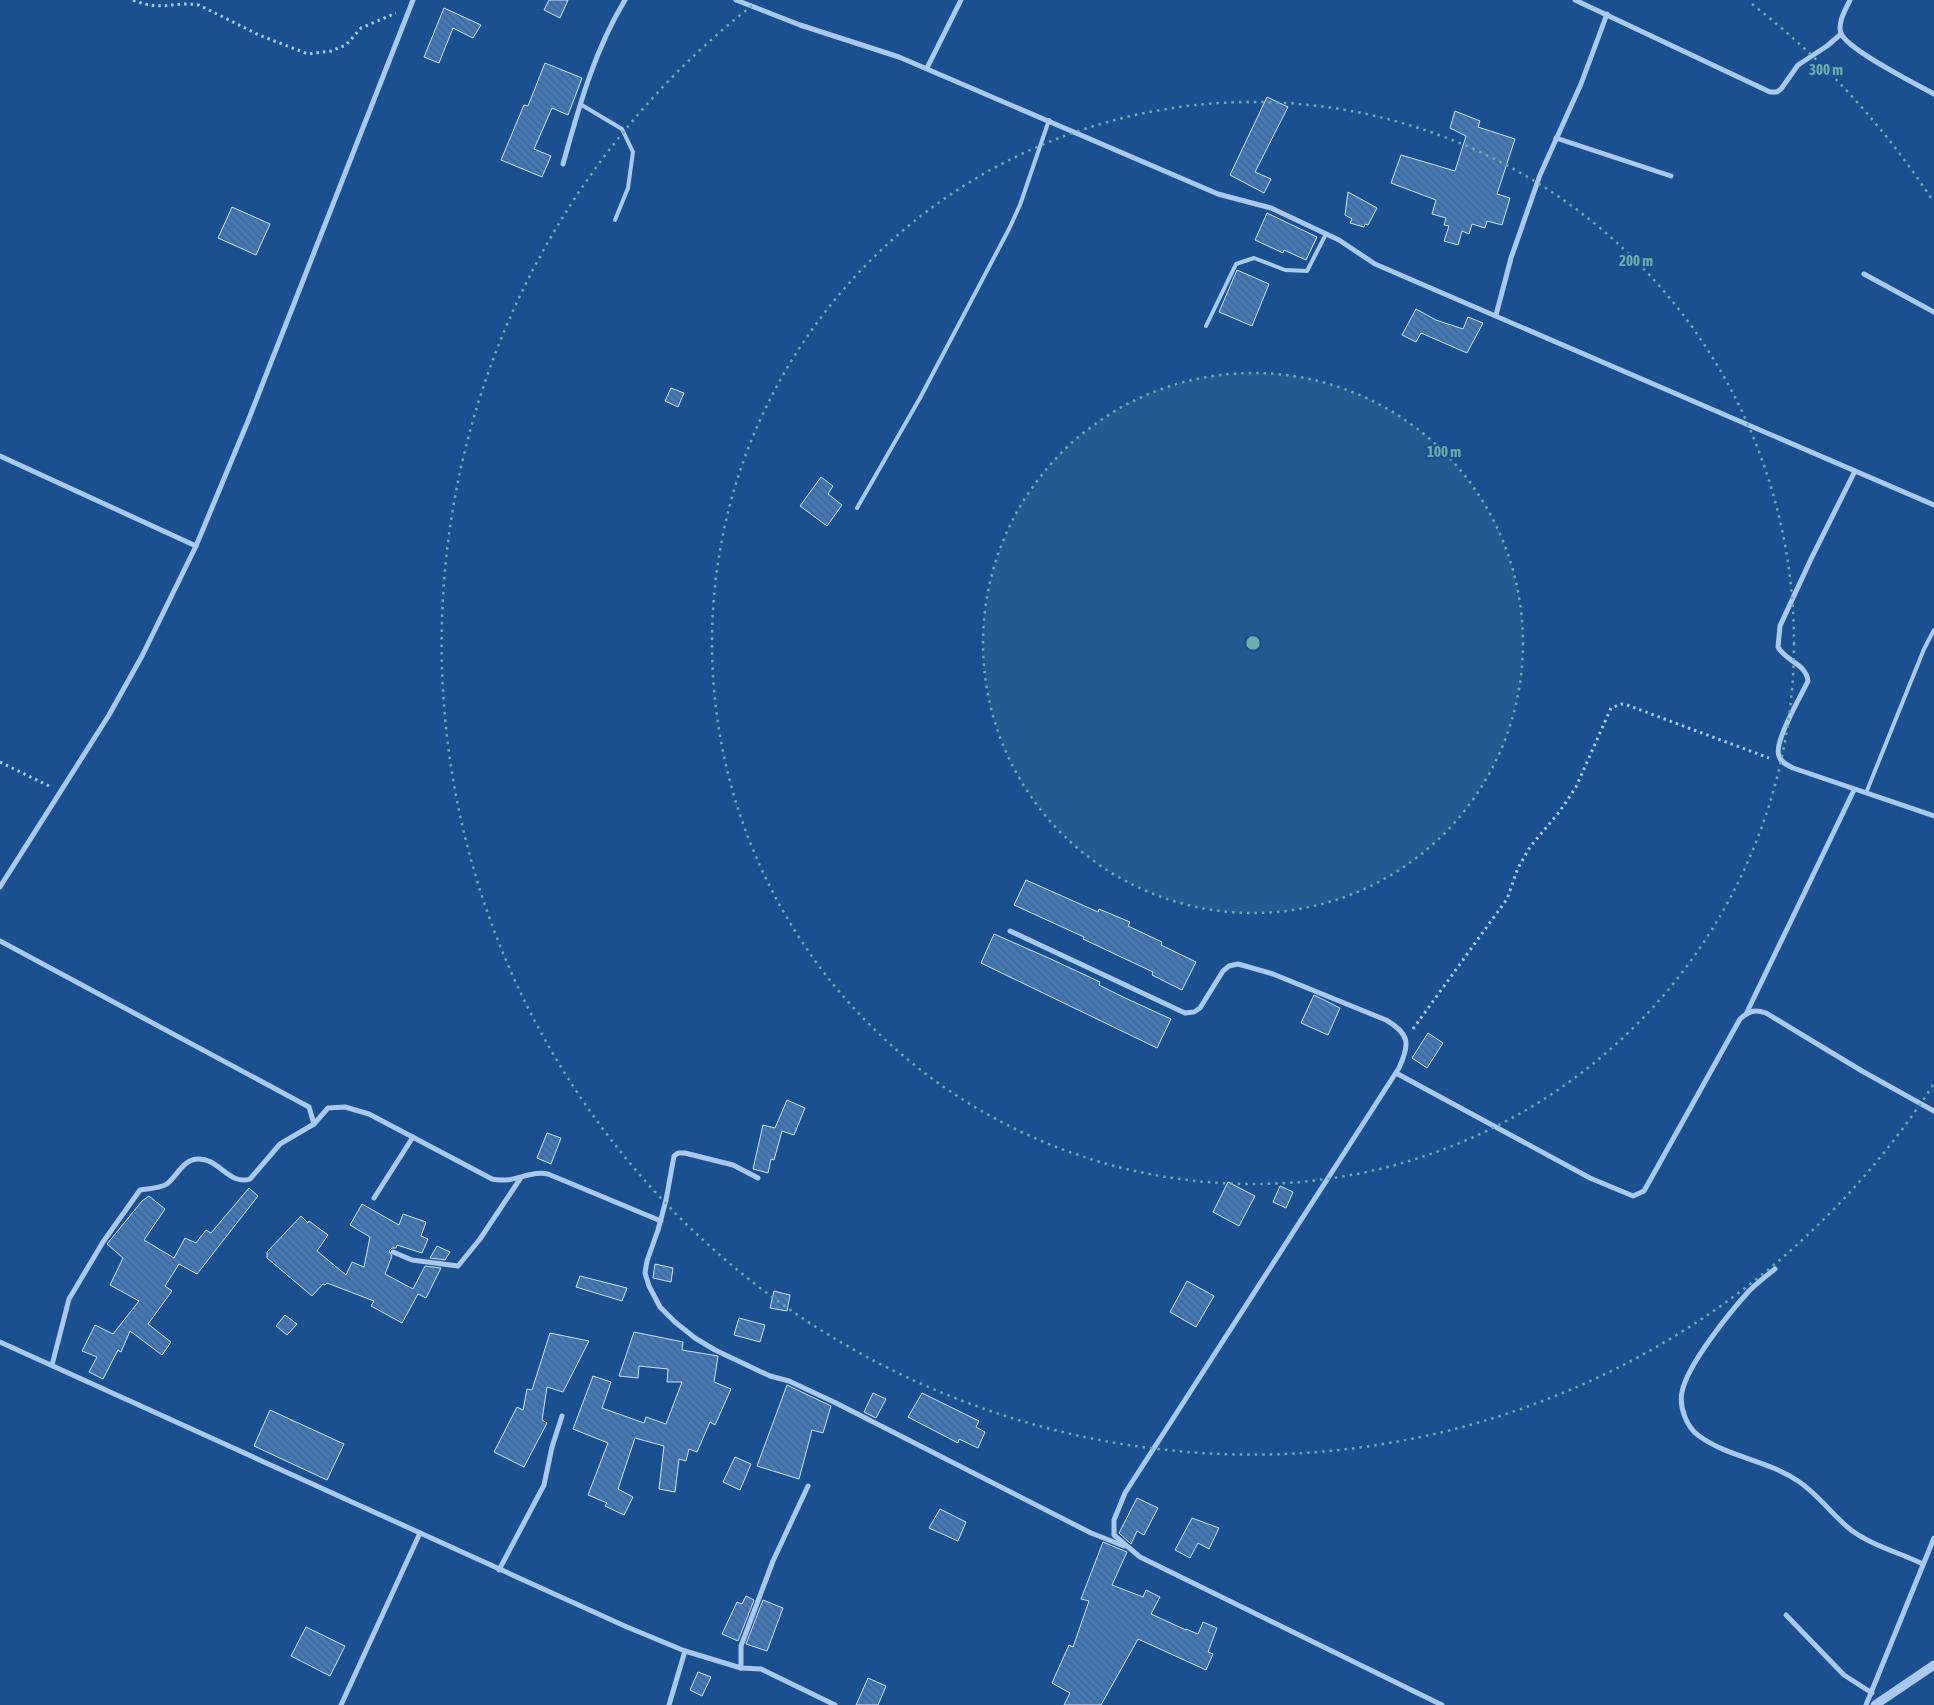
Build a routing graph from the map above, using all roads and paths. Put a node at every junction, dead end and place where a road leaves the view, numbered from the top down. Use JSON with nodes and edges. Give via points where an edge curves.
{"nodes":[{"id":1,"x":133,"y":0,"type":"edge"},
{"id":2,"x":413,"y":0,"type":"edge"},
{"id":3,"x":625,"y":0,"type":"edge"},
{"id":4,"x":736,"y":0,"type":"edge"},
{"id":5,"x":961,"y":0,"type":"edge"},
{"id":6,"x":1575,"y":0,"type":"edge"},
{"id":7,"x":1850,"y":0,"type":"edge"},
{"id":8,"x":408,"y":10,"type":"junction"},
{"id":9,"x":1607,"y":14,"type":"junction"},
{"id":10,"x":1841,"y":34,"type":"junction"},
{"id":11,"x":927,"y":68,"type":"junction"},
{"id":12,"x":1934,"y":94,"type":"edge"},
{"id":13,"x":580,"y":104,"type":"junction"},
{"id":14,"x":1049,"y":120,"type":"junction"},
{"id":15,"x":1556,"y":138,"type":"junction"},
{"id":16,"x":563,"y":164,"type":"dead end"},
{"id":17,"x":1671,"y":176,"type":"dead end"},
{"id":18,"x":615,"y":220,"type":"dead end"},
{"id":19,"x":1326,"y":234,"type":"junction"},
{"id":20,"x":1864,"y":274,"type":"dead end"},
{"id":21,"x":1934,"y":312,"type":"edge"},
{"id":22,"x":1496,"y":315,"type":"junction"},
{"id":23,"x":1206,"y":326,"type":"dead end"},
{"id":24,"x":0,"y":456,"type":"edge"},
{"id":25,"x":1856,"y":471,"type":"junction"},
{"id":26,"x":1934,"y":506,"type":"edge"},
{"id":27,"x":858,"y":508,"type":"dead end"},
{"id":28,"x":196,"y":546,"type":"junction"},
{"id":29,"x":1934,"y":630,"type":"edge"},
{"id":30,"x":0,"y":762,"type":"edge"},
{"id":31,"x":1783,"y":762,"type":"junction"},
{"id":32,"x":51,"y":786,"type":"dead end"},
{"id":33,"x":1854,"y":790,"type":"junction"},
{"id":34,"x":1866,"y":793,"type":"junction"},
{"id":35,"x":1934,"y":816,"type":"edge"},
{"id":36,"x":0,"y":887,"type":"edge"},
{"id":37,"x":1010,"y":931,"type":"dead end"},
{"id":38,"x":0,"y":941,"type":"edge"},
{"id":39,"x":1747,"y":1012,"type":"junction"},
{"id":40,"x":1406,"y":1037,"type":"junction"},
{"id":41,"x":1396,"y":1073,"type":"junction"},
{"id":42,"x":1934,"y":1111,"type":"edge"},
{"id":43,"x":314,"y":1124,"type":"junction"},
{"id":44,"x":413,"y":1137,"type":"junction"},
{"id":45,"x":758,"y":1178,"type":"dead end"},
{"id":46,"x":520,"y":1179,"type":"junction"},
{"id":47,"x":374,"y":1198,"type":"dead end"},
{"id":48,"x":661,"y":1221,"type":"junction"},
{"id":49,"x":394,"y":1252,"type":"dead end"},
{"id":50,"x":1775,"y":1269,"type":"dead end"},
{"id":51,"x":0,"y":1342,"type":"edge"},
{"id":52,"x":52,"y":1364,"type":"junction"},
{"id":53,"x":562,"y":1416,"type":"dead end"},
{"id":54,"x":808,"y":1486,"type":"dead end"},
{"id":55,"x":420,"y":1533,"type":"junction"},
{"id":56,"x":1934,"y":1538,"type":"edge"},
{"id":57,"x":1130,"y":1548,"type":"junction"},
{"id":58,"x":1923,"y":1564,"type":"junction"},
{"id":59,"x":499,"y":1570,"type":"junction"},
{"id":60,"x":1786,"y":1615,"type":"dead end"},
{"id":61,"x":686,"y":1651,"type":"junction"},
{"id":62,"x":1934,"y":1665,"type":"edge"},
{"id":63,"x":741,"y":1668,"type":"junction"},
{"id":64,"x":1872,"y":1693,"type":"junction"},
{"id":65,"x":341,"y":1705,"type":"edge"},
{"id":66,"x":670,"y":1705,"type":"edge"},
{"id":67,"x":836,"y":1705,"type":"edge"},
{"id":68,"x":1442,"y":1705,"type":"edge"},
{"id":69,"x":1866,"y":1705,"type":"edge"},
{"id":70,"x":1875,"y":1705,"type":"edge"}],
"edges":[{"from":1,"to":8,"type":"path","via":[[160,7],[199,5],[259,35],[308,54],[346,45],[361,28]]},
{"from":2,"to":8,"type":"street"},
{"from":3,"to":13,"type":"street","via":[[608,27]]},
{"from":4,"to":11,"type":"street"},
{"from":5,"to":11,"type":"street"},
{"from":6,"to":9,"type":"street"},
{"from":7,"to":10,"type":"street","via":[[1840,26]]},
{"from":8,"to":28,"type":"street"},
{"from":9,"to":10,"type":"street","via":[[1770,92],[1782,89],[1798,64]]},
{"from":9,"to":15,"type":"street","via":[[1581,84]]},
{"from":10,"to":12,"type":"street","via":[[1853,47]]},
{"from":11,"to":14,"type":"street"},
{"from":13,"to":16,"type":"street"},
{"from":13,"to":18,"type":"lane","via":[[622,129],[633,152],[628,188]]},
{"from":14,"to":19,"type":"street","via":[[1218,194],[1270,208]]},
{"from":14,"to":27,"type":"lane","via":[[1009,229]]},
{"from":15,"to":17,"type":"street"},
{"from":15,"to":22,"type":"street","via":[[1511,258]]},
{"from":19,"to":22,"type":"street","via":[[1375,264]]},
{"from":19,"to":23,"type":"lane","via":[[1307,271],[1279,268],[1254,258],[1236,264]]},
{"from":20,"to":21,"type":"street"},
{"from":22,"to":25,"type":"street"},
{"from":24,"to":28,"type":"street"},
{"from":25,"to":26,"type":"street"},
{"from":25,"to":31,"type":"street","via":[[1780,626],[1778,647],[1788,659],[1802,667],[1808,681],[1779,744]]},
{"from":28,"to":36,"type":"street","via":[[142,656],[109,714]]},
{"from":29,"to":34,"type":"lane"},
{"from":30,"to":32,"type":"path"},
{"from":31,"to":33,"type":"street"},
{"from":31,"to":40,"type":"path","via":[[1642,710],[1621,704],[1611,708],[1576,787],[1530,847],[1518,868],[1507,900]]},
{"from":33,"to":34,"type":"street"},
{"from":33,"to":39,"type":"street"},
{"from":34,"to":35,"type":"street"},
{"from":37,"to":40,"type":"street","via":[[1185,1013],[1200,1008],[1223,971],[1238,964],[1273,974],[1386,1020],[1400,1028]]},
{"from":38,"to":43,"type":"street","via":[[309,1107]]},
{"from":39,"to":41,"type":"street","via":[[1740,1019],[1657,1170],[1639,1195],[1626,1194],[1590,1178]]},
{"from":39,"to":42,"type":"street","via":[[1766,1013]]},
{"from":40,"to":41,"type":"street","via":[[1407,1047]]},
{"from":41,"to":57,"type":"street","via":[[1125,1494],[1114,1520],[1114,1535]]},
{"from":43,"to":44,"type":"street","via":[[328,1108],[345,1107],[368,1114]]},
{"from":43,"to":52,"type":"street","via":[[280,1144],[250,1179],[235,1179],[207,1160],[199,1159],[183,1166],[166,1185],[140,1190],[103,1242],[70,1300]]},
{"from":44,"to":46,"type":"street","via":[[492,1179],[502,1182]]},
{"from":44,"to":47,"type":"street"},
{"from":45,"to":48,"type":"street","via":[[733,1165],[678,1153],[674,1156]]},
{"from":46,"to":48,"type":"street","via":[[535,1173],[548,1174]]},
{"from":46,"to":49,"type":"street","via":[[458,1266],[412,1260]]},
{"from":48,"to":57,"type":"street","via":[[647,1261],[646,1279],[660,1307],[695,1338],[770,1376],[789,1381],[836,1403],[1091,1533]]},
{"from":50,"to":58,"type":"street","via":[[1750,1290],[1691,1370],[1682,1390],[1681,1404],[1686,1420],[1696,1434],[1711,1444],[1755,1459],[1799,1481],[1852,1531]]},
{"from":51,"to":52,"type":"street"},
{"from":52,"to":55,"type":"street"},
{"from":53,"to":59,"type":"street","via":[[544,1485]]},
{"from":54,"to":63,"type":"street","via":[[773,1562],[741,1646]]},
{"from":55,"to":59,"type":"street"},
{"from":55,"to":65,"type":"street"},
{"from":56,"to":58,"type":"street"},
{"from":57,"to":68,"type":"street","via":[[1140,1557]]},
{"from":58,"to":64,"type":"street"},
{"from":59,"to":61,"type":"street"},
{"from":60,"to":64,"type":"street","via":[[1844,1675]]},
{"from":61,"to":63,"type":"street"},
{"from":61,"to":66,"type":"street"},
{"from":62,"to":70,"type":"street"},
{"from":63,"to":67,"type":"street","via":[[761,1669]]},
{"from":64,"to":69,"type":"street"}]}
